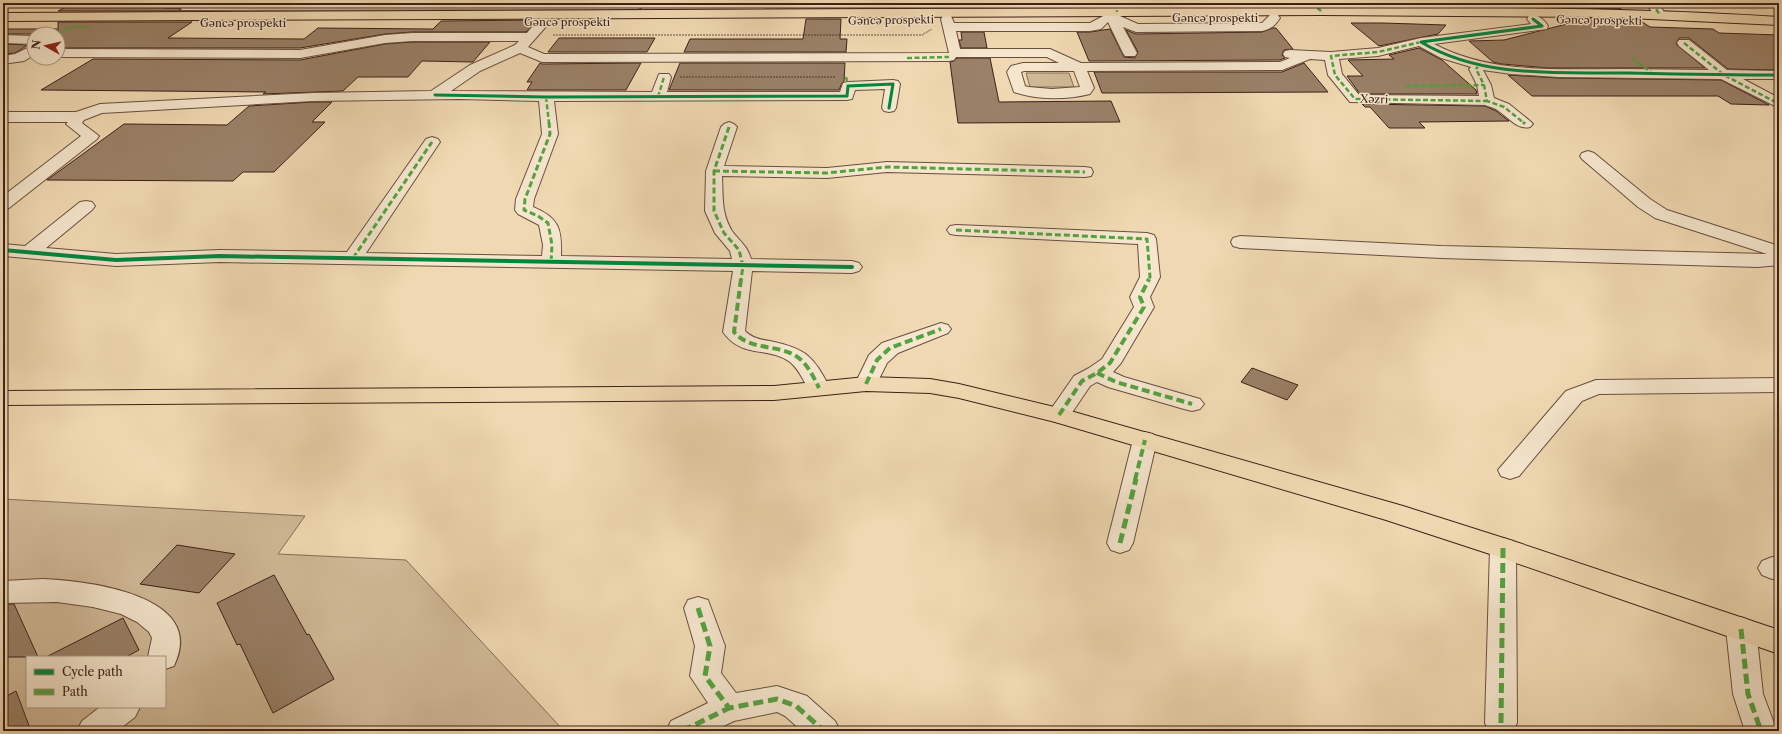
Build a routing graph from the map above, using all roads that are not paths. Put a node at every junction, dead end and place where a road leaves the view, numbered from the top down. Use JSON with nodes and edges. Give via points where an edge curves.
{"nodes":[{"id":1,"x":812,"y":3,"type":"edge"},
{"id":2,"x":818,"y":3,"type":"edge"},
{"id":3,"x":1652,"y":3,"type":"edge"},
{"id":4,"x":530,"y":4,"type":"edge"},
{"id":5,"x":189,"y":5,"type":"edge"},
{"id":6,"x":636,"y":7,"type":"edge"},
{"id":7,"x":1316,"y":7,"type":"edge"},
{"id":8,"x":1113,"y":14,"type":"edge"},
{"id":9,"x":1445,"y":15,"type":"junction"},
{"id":10,"x":1660,"y":15,"type":"junction"},
{"id":11,"x":923,"y":16,"type":"junction"},
{"id":12,"x":3,"y":17,"type":"edge"},
{"id":13,"x":170,"y":17,"type":"junction"},
{"id":14,"x":1274,"y":18,"type":"joint"},
{"id":15,"x":1533,"y":19,"type":"junction"},
{"id":16,"x":1779,"y":21,"type":"edge"},
{"id":17,"x":544,"y":22,"type":"junction"},
{"id":18,"x":948,"y":23,"type":"junction"},
{"id":19,"x":3,"y":24,"type":"edge"},
{"id":20,"x":1779,"y":27,"type":"edge"},
{"id":21,"x":531,"y":36,"type":"junction"},
{"id":22,"x":3,"y":39,"type":"edge"},
{"id":23,"x":26,"y":40,"type":"edge"},
{"id":24,"x":1421,"y":42,"type":"junction"},
{"id":25,"x":1684,"y":43,"type":"dead end"},
{"id":26,"x":520,"y":48,"type":"junction"},
{"id":27,"x":66,"y":52,"type":"edge"},
{"id":28,"x":1050,"y":53,"type":"junction"},
{"id":29,"x":1082,"y":53,"type":"dead end"},
{"id":30,"x":1114,"y":53,"type":"dead end"},
{"id":31,"x":1130,"y":53,"type":"junction"},
{"id":32,"x":1145,"y":53,"type":"dead end"},
{"id":33,"x":1199,"y":53,"type":"dead end"},
{"id":34,"x":26,"y":54,"type":"edge"},
{"id":35,"x":1306,"y":56,"type":"junction"},
{"id":36,"x":1331,"y":56,"type":"junction"},
{"id":37,"x":949,"y":57,"type":"dead end"},
{"id":38,"x":1632,"y":58,"type":"dead end"},
{"id":39,"x":3,"y":60,"type":"edge"},
{"id":40,"x":1479,"y":65,"type":"junction"},
{"id":41,"x":1079,"y":67,"type":"junction"},
{"id":42,"x":541,"y":71,"type":"dead end"},
{"id":43,"x":1653,"y":74,"type":"junction"},
{"id":44,"x":1724,"y":75,"type":"junction"},
{"id":45,"x":1779,"y":75,"type":"edge"},
{"id":46,"x":664,"y":77,"type":"road end"},
{"id":47,"x":847,"y":77,"type":"junction"},
{"id":48,"x":1484,"y":85,"type":"junction"},
{"id":49,"x":1406,"y":86,"type":"dead end"},
{"id":50,"x":435,"y":95,"type":"junction"},
{"id":51,"x":546,"y":97,"type":"junction"},
{"id":52,"x":658,"y":97,"type":"junction"},
{"id":53,"x":1487,"y":101,"type":"junction"},
{"id":54,"x":1779,"y":104,"type":"edge"},
{"id":55,"x":889,"y":108,"type":"dead end"},
{"id":56,"x":3,"y":117,"type":"edge"},
{"id":57,"x":78,"y":117,"type":"junction"},
{"id":58,"x":1524,"y":124,"type":"dead end"},
{"id":59,"x":729,"y":127,"type":"dead end"},
{"id":60,"x":432,"y":142,"type":"dead end"},
{"id":61,"x":1588,"y":156,"type":"dead end"},
{"id":62,"x":714,"y":170,"type":"junction"},
{"id":63,"x":1085,"y":172,"type":"dead end"},
{"id":64,"x":3,"y":204,"type":"edge"},
{"id":65,"x":86,"y":206,"type":"dead end"},
{"id":66,"x":956,"y":230,"type":"dead end"},
{"id":67,"x":1240,"y":242,"type":"dead end"},
{"id":68,"x":3,"y":250,"type":"edge"},
{"id":69,"x":30,"y":252,"type":"junction"},
{"id":70,"x":1779,"y":252,"type":"edge"},
{"id":71,"x":353,"y":258,"type":"junction"},
{"id":72,"x":1779,"y":259,"type":"edge"},
{"id":73,"x":551,"y":262,"type":"junction"},
{"id":74,"x":743,"y":266,"type":"junction"},
{"id":75,"x":852,"y":267,"type":"dead end"},
{"id":76,"x":941,"y":328,"type":"dead end"},
{"id":77,"x":1097,"y":373,"type":"junction"},
{"id":78,"x":866,"y":384,"type":"junction"},
{"id":79,"x":1779,"y":385,"type":"edge"},
{"id":80,"x":819,"y":388,"type":"junction"},
{"id":81,"x":3,"y":398,"type":"edge"},
{"id":82,"x":1192,"y":404,"type":"dead end"},
{"id":83,"x":1060,"y":416,"type":"junction"},
{"id":84,"x":1145,"y":440,"type":"junction"},
{"id":85,"x":1510,"y":470,"type":"dead end"},
{"id":86,"x":1120,"y":543,"type":"dead end"},
{"id":87,"x":1503,"y":548,"type":"junction"},
{"id":88,"x":3,"y":592,"type":"edge"},
{"id":89,"x":698,"y":608,"type":"dead end"},
{"id":90,"x":1741,"y":629,"type":"junction"},
{"id":91,"x":1779,"y":642,"type":"edge"},
{"id":92,"x":163,"y":656,"type":"edge"},
{"id":93,"x":123,"y":708,"type":"edge"},
{"id":94,"x":729,"y":708,"type":"junction"},
{"id":95,"x":1501,"y":723,"type":"dead end"},
{"id":96,"x":93,"y":731,"type":"edge"},
{"id":97,"x":682,"y":731,"type":"edge"},
{"id":98,"x":824,"y":731,"type":"edge"},
{"id":99,"x":1761,"y":731,"type":"edge"}],
"edges":[{"from":1,"to":2,"type":"street"},
{"from":3,"to":10,"type":"street"},
{"from":4,"to":5,"type":"street"},
{"from":4,"to":6,"type":"street"},
{"from":5,"to":13,"type":"street"},
{"from":6,"to":11,"type":"main road","name":"Gəncə prospekti"},
{"from":6,"to":13,"type":"main road","name":"Gəncə prospekti"},
{"from":7,"to":8,"type":"main road","name":"Gəncə prospekti"},
{"from":7,"to":9,"type":"main road","name":"Gəncə prospekti"},
{"from":8,"to":11,"type":"main road","name":"Gəncə prospekti"},
{"from":8,"to":14,"type":"street","via":[[1136,28],[1262,27],[1267,26]]},
{"from":8,"to":18,"type":"street","via":[[1096,26],[1090,27]]},
{"from":8,"to":31,"type":"street"},
{"from":9,"to":10,"type":"main road","name":"Gəncə prospekti"},
{"from":9,"to":14,"type":"main road","name":"Gəncə prospekti"},
{"from":9,"to":15,"type":"main road","name":"Gəncə prospekti"},
{"from":10,"to":16,"type":"main road","name":"Gəncə prospekti"},
{"from":11,"to":17,"type":"main road","name":"Gəncə prospekti"},
{"from":11,"to":18,"type":"main road","name":"Gəncə prospekti"},
{"from":12,"to":13,"type":"main road","name":"Gəncə prospekti"},
{"from":15,"to":20,"type":"main road","name":"Gəncə prospekti","via":[[1701,22]]},
{"from":15,"to":24,"type":"street","via":[[1542,26]]},
{"from":17,"to":19,"type":"main road","name":"Gəncə prospekti"},
{"from":17,"to":21,"type":"street"},
{"from":18,"to":28,"type":"street","via":[[954,51],[957,53]]},
{"from":21,"to":26,"type":"street"},
{"from":21,"to":27,"type":"street","via":[[392,38],[300,54]]},
{"from":22,"to":23,"type":"street"},
{"from":24,"to":36,"type":"street","via":[[1378,52]]},
{"from":24,"to":40,"type":"street","via":[[1446,55]]},
{"from":25,"to":44,"type":"street"},
{"from":26,"to":37,"type":"street","via":[[542,58]]},
{"from":26,"to":50,"type":"street","via":[[475,68]]},
{"from":28,"to":29,"type":"street"},
{"from":28,"to":41,"type":"street"},
{"from":30,"to":31,"type":"street"},
{"from":31,"to":32,"type":"street"},
{"from":33,"to":35,"type":"street"},
{"from":34,"to":39,"type":"street"},
{"from":35,"to":36,"type":"street"},
{"from":35,"to":41,"type":"street","via":[[1282,66]]},
{"from":36,"to":53,"type":"street","name":"Xəzri","via":[[1334,75],[1355,99]]},
{"from":38,"to":43,"type":"street"},
{"from":40,"to":43,"type":"street","via":[[1548,72]]},
{"from":40,"to":48,"type":"street","via":[[1476,69]]},
{"from":41,"to":41,"type":"street","via":[[1023,67],[1014,72],[1020,89],[1026,92],[1078,92],[1087,88]]},
{"from":42,"to":47,"type":"street"},
{"from":43,"to":44,"type":"street"},
{"from":44,"to":45,"type":"street"},
{"from":44,"to":54,"type":"street"},
{"from":46,"to":52,"type":"street"},
{"from":47,"to":52,"type":"street","via":[[847,96]]},
{"from":47,"to":55,"type":"street","via":[[893,84]]},
{"from":48,"to":49,"type":"street"},
{"from":48,"to":53,"type":"street"},
{"from":50,"to":51,"type":"street"},
{"from":50,"to":57,"type":"street","via":[[313,97],[100,109]]},
{"from":51,"to":52,"type":"street"},
{"from":51,"to":73,"type":"street","via":[[550,134],[525,199],[524,210],[548,222],[552,245]]},
{"from":53,"to":58,"type":"street","via":[[1504,107]]},
{"from":56,"to":57,"type":"street"},
{"from":57,"to":64,"type":"street","via":[[74,124],[91,136]]},
{"from":59,"to":62,"type":"street"},
{"from":60,"to":71,"type":"street"},
{"from":61,"to":70,"type":"street","via":[[1661,214]]},
{"from":62,"to":63,"type":"street","via":[[827,173],[887,167]]},
{"from":62,"to":74,"type":"street","via":[[714,211],[724,233],[739,250]]},
{"from":65,"to":69,"type":"street"},
{"from":66,"to":77,"type":"street","via":[[1147,239],[1150,277],[1140,297],[1144,307],[1110,363]]},
{"from":67,"to":72,"type":"street","via":[[1441,252],[1758,261]]},
{"from":68,"to":69,"type":"street"},
{"from":69,"to":71,"type":"street","via":[[116,260],[220,256]]},
{"from":71,"to":73,"type":"street"},
{"from":73,"to":74,"type":"street"},
{"from":74,"to":75,"type":"street"},
{"from":74,"to":80,"type":"street","via":[[734,332],[737,338],[795,355],[805,364]]},
{"from":76,"to":78,"type":"street","via":[[890,348],[877,360]]},
{"from":77,"to":82,"type":"street","via":[[1116,382]]},
{"from":77,"to":83,"type":"street","via":[[1082,381]]},
{"from":78,"to":80,"type":"main road"},
{"from":78,"to":83,"type":"main road","via":[[930,386]]},
{"from":79,"to":85,"type":"street","via":[[1596,387],[1574,396]]},
{"from":80,"to":81,"type":"main road","via":[[774,393]]},
{"from":83,"to":84,"type":"main road"},
{"from":84,"to":86,"type":"street"},
{"from":84,"to":87,"type":"main road","via":[[1394,513]]},
{"from":87,"to":90,"type":"main road"},
{"from":87,"to":95,"type":"street"},
{"from":88,"to":92,"type":"street","via":[[42,590],[84,594],[139,608],[157,620],[166,636]]},
{"from":89,"to":94,"type":"street","via":[[710,646],[705,676]]},
{"from":90,"to":91,"type":"main road"},
{"from":90,"to":99,"type":"street","via":[[1748,694]]},
{"from":93,"to":96,"type":"street"},
{"from":94,"to":97,"type":"street"},
{"from":94,"to":98,"type":"street","via":[[777,699],[796,706]]}]}
